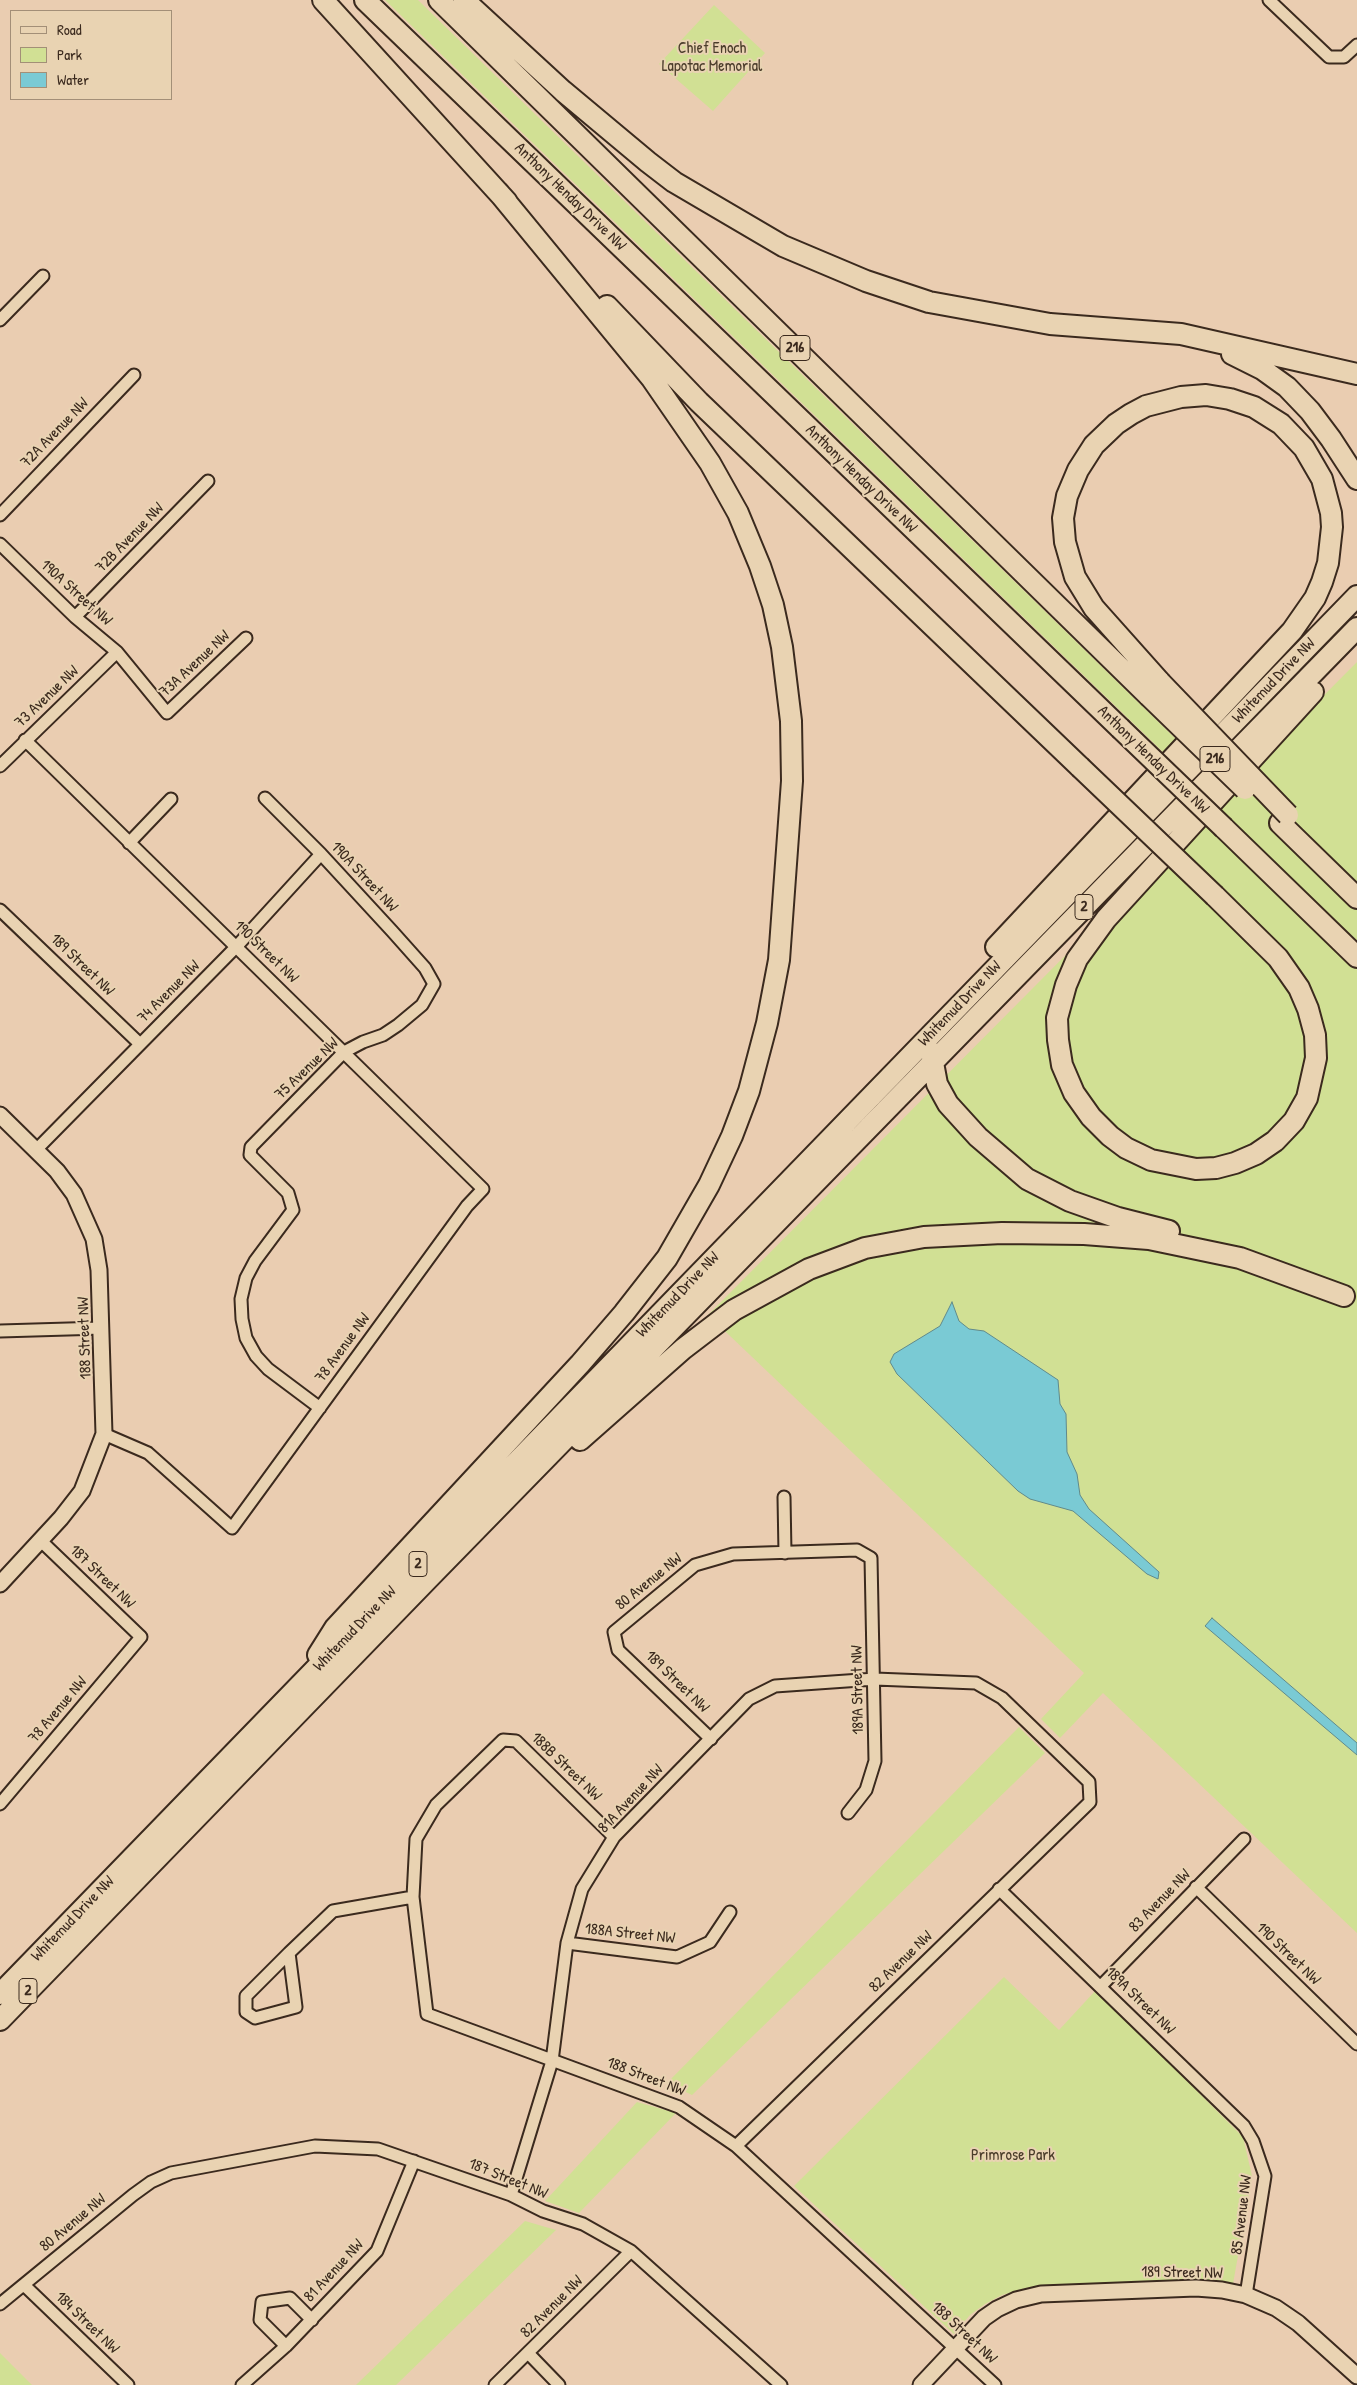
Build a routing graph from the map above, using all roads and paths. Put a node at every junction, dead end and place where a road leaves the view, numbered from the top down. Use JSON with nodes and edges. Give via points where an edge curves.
{"nodes":[{"id":1,"x":323,"y":0,"type":"edge"},
{"id":2,"x":366,"y":0,"type":"edge"},
{"id":3,"x":439,"y":0,"type":"edge"},
{"id":4,"x":464,"y":0,"type":"edge"},
{"id":5,"x":1269,"y":0,"type":"edge"},
{"id":6,"x":1357,"y":45,"type":"edge"},
{"id":7,"x":499,"y":193,"type":"junction"},
{"id":8,"x":43,"y":276,"type":"dead end"},
{"id":9,"x":0,"y":320,"type":"edge"},
{"id":10,"x":1181,"y":334,"type":"junction"},
{"id":11,"x":1357,"y":374,"type":"edge"},
{"id":12,"x":134,"y":375,"type":"dead end"},
{"id":13,"x":1357,"y":479,"type":"edge"},
{"id":14,"x":208,"y":481,"type":"dead end"},
{"id":15,"x":0,"y":515,"type":"edge"},
{"id":16,"x":0,"y":544,"type":"edge"},
{"id":17,"x":1357,"y":596,"type":"edge"},
{"id":18,"x":76,"y":617,"type":"junction"},
{"id":19,"x":1357,"y":628,"type":"edge"},
{"id":20,"x":246,"y":638,"type":"dead end"},
{"id":21,"x":1357,"y":644,"type":"edge"},
{"id":22,"x":118,"y":652,"type":"junction"},
{"id":23,"x":1155,"y":689,"type":"junction"},
{"id":24,"x":167,"y":713,"type":"joint"},
{"id":25,"x":25,"y":740,"type":"junction"},
{"id":26,"x":0,"y":766,"type":"edge"},
{"id":27,"x":265,"y":798,"type":"dead end"},
{"id":28,"x":171,"y":800,"type":"dead end"},
{"id":29,"x":129,"y":843,"type":"junction"},
{"id":30,"x":321,"y":854,"type":"junction"},
{"id":31,"x":1357,"y":898,"type":"edge"},
{"id":32,"x":0,"y":910,"type":"edge"},
{"id":33,"x":237,"y":946,"type":"junction"},
{"id":34,"x":1357,"y":957,"type":"edge"},
{"id":35,"x":434,"y":984,"type":"joint"},
{"id":36,"x":931,"y":1033,"type":"junction"},
{"id":37,"x":140,"y":1044,"type":"junction"},
{"id":38,"x":344,"y":1052,"type":"junction"},
{"id":39,"x":932,"y":1062,"type":"junction"},
{"id":40,"x":0,"y":1115,"type":"edge"},
{"id":41,"x":36,"y":1150,"type":"junction"},
{"id":42,"x":791,"y":1178,"type":"junction"},
{"id":43,"x":483,"y":1189,"type":"joint"},
{"id":44,"x":1350,"y":1300,"type":"edge"},
{"id":45,"x":102,"y":1328,"type":"junction"},
{"id":46,"x":0,"y":1331,"type":"edge"},
{"id":47,"x":320,"y":1408,"type":"junction"},
{"id":48,"x":104,"y":1434,"type":"junction"},
{"id":49,"x":784,"y":1497,"type":"dead end"},
{"id":50,"x":40,"y":1540,"type":"junction"},
{"id":51,"x":785,"y":1553,"type":"junction"},
{"id":52,"x":871,"y":1558,"type":"joint"},
{"id":53,"x":427,"y":1580,"type":"junction"},
{"id":54,"x":0,"y":1584,"type":"edge"},
{"id":55,"x":141,"y":1637,"type":"joint"},
{"id":56,"x":618,"y":1650,"type":"joint"},
{"id":57,"x":875,"y":1679,"type":"junction"},
{"id":58,"x":294,"y":1692,"type":"junction"},
{"id":59,"x":711,"y":1739,"type":"junction"},
{"id":60,"x":1090,"y":1802,"type":"joint"},
{"id":61,"x":0,"y":1804,"type":"edge"},
{"id":62,"x":848,"y":1813,"type":"dead end"},
{"id":63,"x":416,"y":1838,"type":"joint"},
{"id":64,"x":614,"y":1838,"type":"junction"},
{"id":65,"x":1244,"y":1839,"type":"dead end"},
{"id":66,"x":1196,"y":1887,"type":"junction"},
{"id":67,"x":999,"y":1889,"type":"junction"},
{"id":68,"x":413,"y":1897,"type":"junction"},
{"id":69,"x":730,"y":1912,"type":"dead end"},
{"id":70,"x":567,"y":1943,"type":"junction"},
{"id":71,"x":289,"y":1953,"type":"junction"},
{"id":72,"x":1101,"y":1986,"type":"junction"},
{"id":73,"x":0,"y":1994,"type":"edge"},
{"id":74,"x":0,"y":2020,"type":"edge"},
{"id":75,"x":1357,"y":2044,"type":"edge"},
{"id":76,"x":552,"y":2061,"type":"junction"},
{"id":77,"x":1253,"y":2140,"type":"joint"},
{"id":78,"x":736,"y":2146,"type":"junction"},
{"id":79,"x":414,"y":2161,"type":"junction"},
{"id":80,"x":171,"y":2173,"type":"joint"},
{"id":81,"x":511,"y":2195,"type":"junction"},
{"id":82,"x":631,"y":2251,"type":"junction"},
{"id":83,"x":24,"y":2285,"type":"junction"},
{"id":84,"x":1246,"y":2295,"type":"junction"},
{"id":85,"x":0,"y":2304,"type":"edge"},
{"id":86,"x":312,"y":2320,"type":"junction"},
{"id":87,"x":286,"y":2346,"type":"junction"},
{"id":88,"x":955,"y":2348,"type":"junction"},
{"id":89,"x":528,"y":2353,"type":"junction"},
{"id":90,"x":1357,"y":2376,"type":"edge"},
{"id":91,"x":128,"y":2385,"type":"edge"},
{"id":92,"x":242,"y":2385,"type":"edge"},
{"id":93,"x":495,"y":2385,"type":"edge"},
{"id":94,"x":558,"y":2385,"type":"edge"},
{"id":95,"x":781,"y":2385,"type":"edge"},
{"id":96,"x":921,"y":2385,"type":"edge"},
{"id":97,"x":995,"y":2385,"type":"edge"}],
"edges":[{"from":1,"to":7,"type":"highway"},
{"from":2,"to":34,"type":"highway","name":"Anthony Henday Drive NW","number":"216","bridge":true},
{"from":3,"to":23,"type":"highway","number":"216"},
{"from":4,"to":10,"type":"highway","via":[[563,91],[648,162],[674,182],[783,246],[866,281],[929,302],[1050,324]]},
{"from":5,"to":6,"type":"street","via":[[1329,57],[1344,58]]},
{"from":7,"to":21,"type":"highway","bridge":true,"via":[[699,402],[1080,767],[1215,896],[1278,958],[1299,988],[1315,1035],[1316,1058],[1306,1098],[1294,1121],[1256,1154],[1235,1163],[1196,1169],[1151,1160],[1110,1136],[1074,1093],[1062,1065],[1058,1040],[1057,1018],[1066,985],[1077,959],[1106,919]]},
{"from":7,"to":58,"type":"highway","via":[[652,379],[710,463],[738,513],[760,566],[782,647],[791,721],[792,781],[779,960],[768,1023],[749,1091],[709,1185],[667,1258],[580,1364],[335,1628]]},
{"from":8,"to":9,"type":"street"},
{"from":10,"to":11,"type":"highway"},
{"from":10,"to":13,"type":"highway","via":[[1240,357],[1287,387],[1316,418]]},
{"from":12,"to":15,"type":"street","name":"72A Avenue NW"},
{"from":14,"to":18,"type":"street","name":"72B Avenue NW"},
{"from":16,"to":18,"type":"street","name":"190A Street NW"},
{"from":17,"to":36,"type":"highway","name":"Whitemud Drive NW","number":"2"},
{"from":18,"to":22,"type":"street","name":"190A Street NW"},
{"from":19,"to":39,"type":"highway","name":"Whitemud Drive NW","number":"2"},
{"from":20,"to":24,"type":"street","name":"73A Avenue NW"},
{"from":22,"to":24,"type":"street","name":"190A Street NW"},
{"from":22,"to":25,"type":"street","name":"73 Avenue NW"},
{"from":23,"to":31,"type":"highway","number":"216","bridge":true},
{"from":23,"to":42,"type":"highway","via":[[1094,608],[1075,577],[1065,542],[1063,518],[1067,496],[1094,445],[1131,414],[1181,396],[1206,395],[1230,399],[1254,407],[1281,424],[1304,448],[1322,479],[1331,513],[1332,542],[1328,564],[1314,598],[1292,631],[857,1096]]},
{"from":25,"to":26,"type":"street","name":"73 Avenue NW"},
{"from":25,"to":29,"type":"street","name":"190 Street NW"},
{"from":27,"to":30,"type":"street","name":"190A Street NW"},
{"from":28,"to":29,"type":"street"},
{"from":29,"to":33,"type":"street","name":"190 Street NW"},
{"from":30,"to":33,"type":"street","name":"74 Avenue NW"},
{"from":30,"to":35,"type":"street","name":"190A Street NW","via":[[425,968]]},
{"from":32,"to":37,"type":"street","name":"189 Street NW"},
{"from":33,"to":37,"type":"street","name":"74 Avenue NW"},
{"from":33,"to":38,"type":"street","name":"190 Street NW"},
{"from":35,"to":38,"type":"street","name":"75 Avenue NW","via":[[422,1005],[398,1024],[383,1035]]},
{"from":36,"to":39,"type":"highway"},
{"from":36,"to":42,"type":"highway","name":"Whitemud Drive NW"},
{"from":37,"to":41,"type":"street","name":"74 Avenue NW"},
{"from":38,"to":43,"type":"street","name":"190 Street NW"},
{"from":38,"to":47,"type":"street","name":"75 Avenue NW","via":[[251,1147],[250,1155],[288,1193],[292,1210],[246,1278],[241,1299],[246,1338],[268,1369]]},
{"from":39,"to":44,"type":"highway","via":[[937,1084],[948,1104],[978,1137],[1027,1179],[1070,1201],[1118,1218],[1242,1250],[1291,1268]]},
{"from":39,"to":53,"type":"highway","name":"Whitemud Drive NW","number":"2"},
{"from":40,"to":41,"type":"street","name":"188 Street NW"},
{"from":41,"to":45,"type":"street","name":"188 Street NW","via":[[57,1170],[74,1194],[94,1238]]},
{"from":42,"to":58,"type":"highway","name":"Whitemud Drive NW","number":"2"},
{"from":43,"to":47,"type":"street","name":"78 Avenue NW","via":[[467,1206]]},
{"from":44,"to":53,"type":"highway","via":[[1240,1258],[1149,1239],[1002,1233],[924,1237],[866,1248],[809,1269],[734,1310],[632,1394]]},
{"from":45,"to":46,"type":"street"},
{"from":45,"to":48,"type":"street","name":"188 Street NW"},
{"from":47,"to":48,"type":"street","name":"78 Avenue NW","via":[[232,1528],[148,1453]]},
{"from":48,"to":50,"type":"street","via":[[82,1491]]},
{"from":49,"to":51,"type":"street"},
{"from":50,"to":54,"type":"street"},
{"from":50,"to":55,"type":"street","name":"187 Street NW"},
{"from":51,"to":52,"type":"street","name":"80 Avenue NW","via":[[857,1550]]},
{"from":51,"to":56,"type":"street","name":"80 Avenue NW","via":[[733,1554],[695,1564],[614,1632]]},
{"from":52,"to":57,"type":"street","name":"189A Street NW"},
{"from":53,"to":74,"type":"highway","name":"Whitemud Drive NW","number":"2"},
{"from":55,"to":61,"type":"street","name":"78 Avenue NW"},
{"from":56,"to":59,"type":"street","name":"189 Street NW"},
{"from":57,"to":59,"type":"street","name":"81A Avenue NW","via":[[775,1686],[748,1699]]},
{"from":57,"to":60,"type":"street","name":"81A Avenue NW","via":[[976,1683],[1002,1698],[1089,1782]]},
{"from":57,"to":62,"type":"street","name":"189A Street NW","via":[[876,1761],[866,1790]]},
{"from":58,"to":73,"type":"highway","name":"Whitemud Drive NW","number":"2"},
{"from":59,"to":64,"type":"street","name":"81A Avenue NW"},
{"from":60,"to":67,"type":"street","name":"82 Avenue NW"},
{"from":63,"to":64,"type":"street","name":"188B Street NW","via":[[436,1805],[503,1740],[516,1741]]},
{"from":63,"to":68,"type":"street","name":"188 Street NW"},
{"from":64,"to":70,"type":"street","name":"81A Avenue NW","via":[[582,1889]]},
{"from":65,"to":66,"type":"street","name":"83 Avenue NW"},
{"from":66,"to":72,"type":"street","name":"83 Avenue NW"},
{"from":66,"to":75,"type":"street","name":"190 Street NW"},
{"from":67,"to":72,"type":"street","name":"189A Street NW"},
{"from":67,"to":78,"type":"street","name":"82 Avenue NW"},
{"from":68,"to":71,"type":"street","via":[[332,1911]]},
{"from":68,"to":76,"type":"street","name":"188 Street NW","via":[[427,2014]]},
{"from":69,"to":70,"type":"street","name":"188A Street NW","via":[[710,1942],[677,1957]]},
{"from":70,"to":76,"type":"street","name":"81A Avenue NW"},
{"from":71,"to":71,"type":"street","via":[[246,1996],[246,2012],[255,2018],[296,2008]]},
{"from":72,"to":77,"type":"street","name":"189A Street NW","via":[[1244,2126]]},
{"from":76,"to":78,"type":"street","name":"188 Street NW","via":[[679,2107]]},
{"from":76,"to":81,"type":"street","name":"81A Avenue NW"},
{"from":77,"to":84,"type":"street","name":"85 Avenue NW","via":[[1265,2176]]},
{"from":78,"to":88,"type":"street","name":"188 Street NW"},
{"from":79,"to":80,"type":"street","name":"187 Street NW","via":[[378,2149],[315,2146]]},
{"from":79,"to":81,"type":"street","name":"187 Street NW"},
{"from":79,"to":86,"type":"street","name":"81 Avenue NW","via":[[377,2251]]},
{"from":80,"to":83,"type":"street","name":"80 Avenue NW","via":[[133,2195]]},
{"from":81,"to":82,"type":"street","name":"187 Street NW","via":[[543,2211],[583,2224]]},
{"from":82,"to":89,"type":"street","name":"82 Avenue NW"},
{"from":82,"to":95,"type":"street","name":"187 Street NW"},
{"from":83,"to":85,"type":"street","name":"80 Avenue NW"},
{"from":83,"to":91,"type":"street","name":"184 Street NW"},
{"from":84,"to":88,"type":"street","name":"189 Street NW","via":[[1196,2288],[1041,2294],[997,2309]]},
{"from":84,"to":90,"type":"street","name":"189 Street NW","via":[[1286,2314]]},
{"from":86,"to":87,"type":"street","name":"81 Avenue NW"},
{"from":86,"to":87,"type":"street","name":"81 Avenue NW","via":[[290,2298],[262,2302],[260,2320]]},
{"from":87,"to":92,"type":"street","name":"81 Avenue NW"},
{"from":88,"to":96,"type":"street","name":"189 Street NW"},
{"from":88,"to":97,"type":"street","name":"188 Street NW"},
{"from":89,"to":93,"type":"street","name":"82 Avenue NW"},
{"from":89,"to":94,"type":"street"}]}
